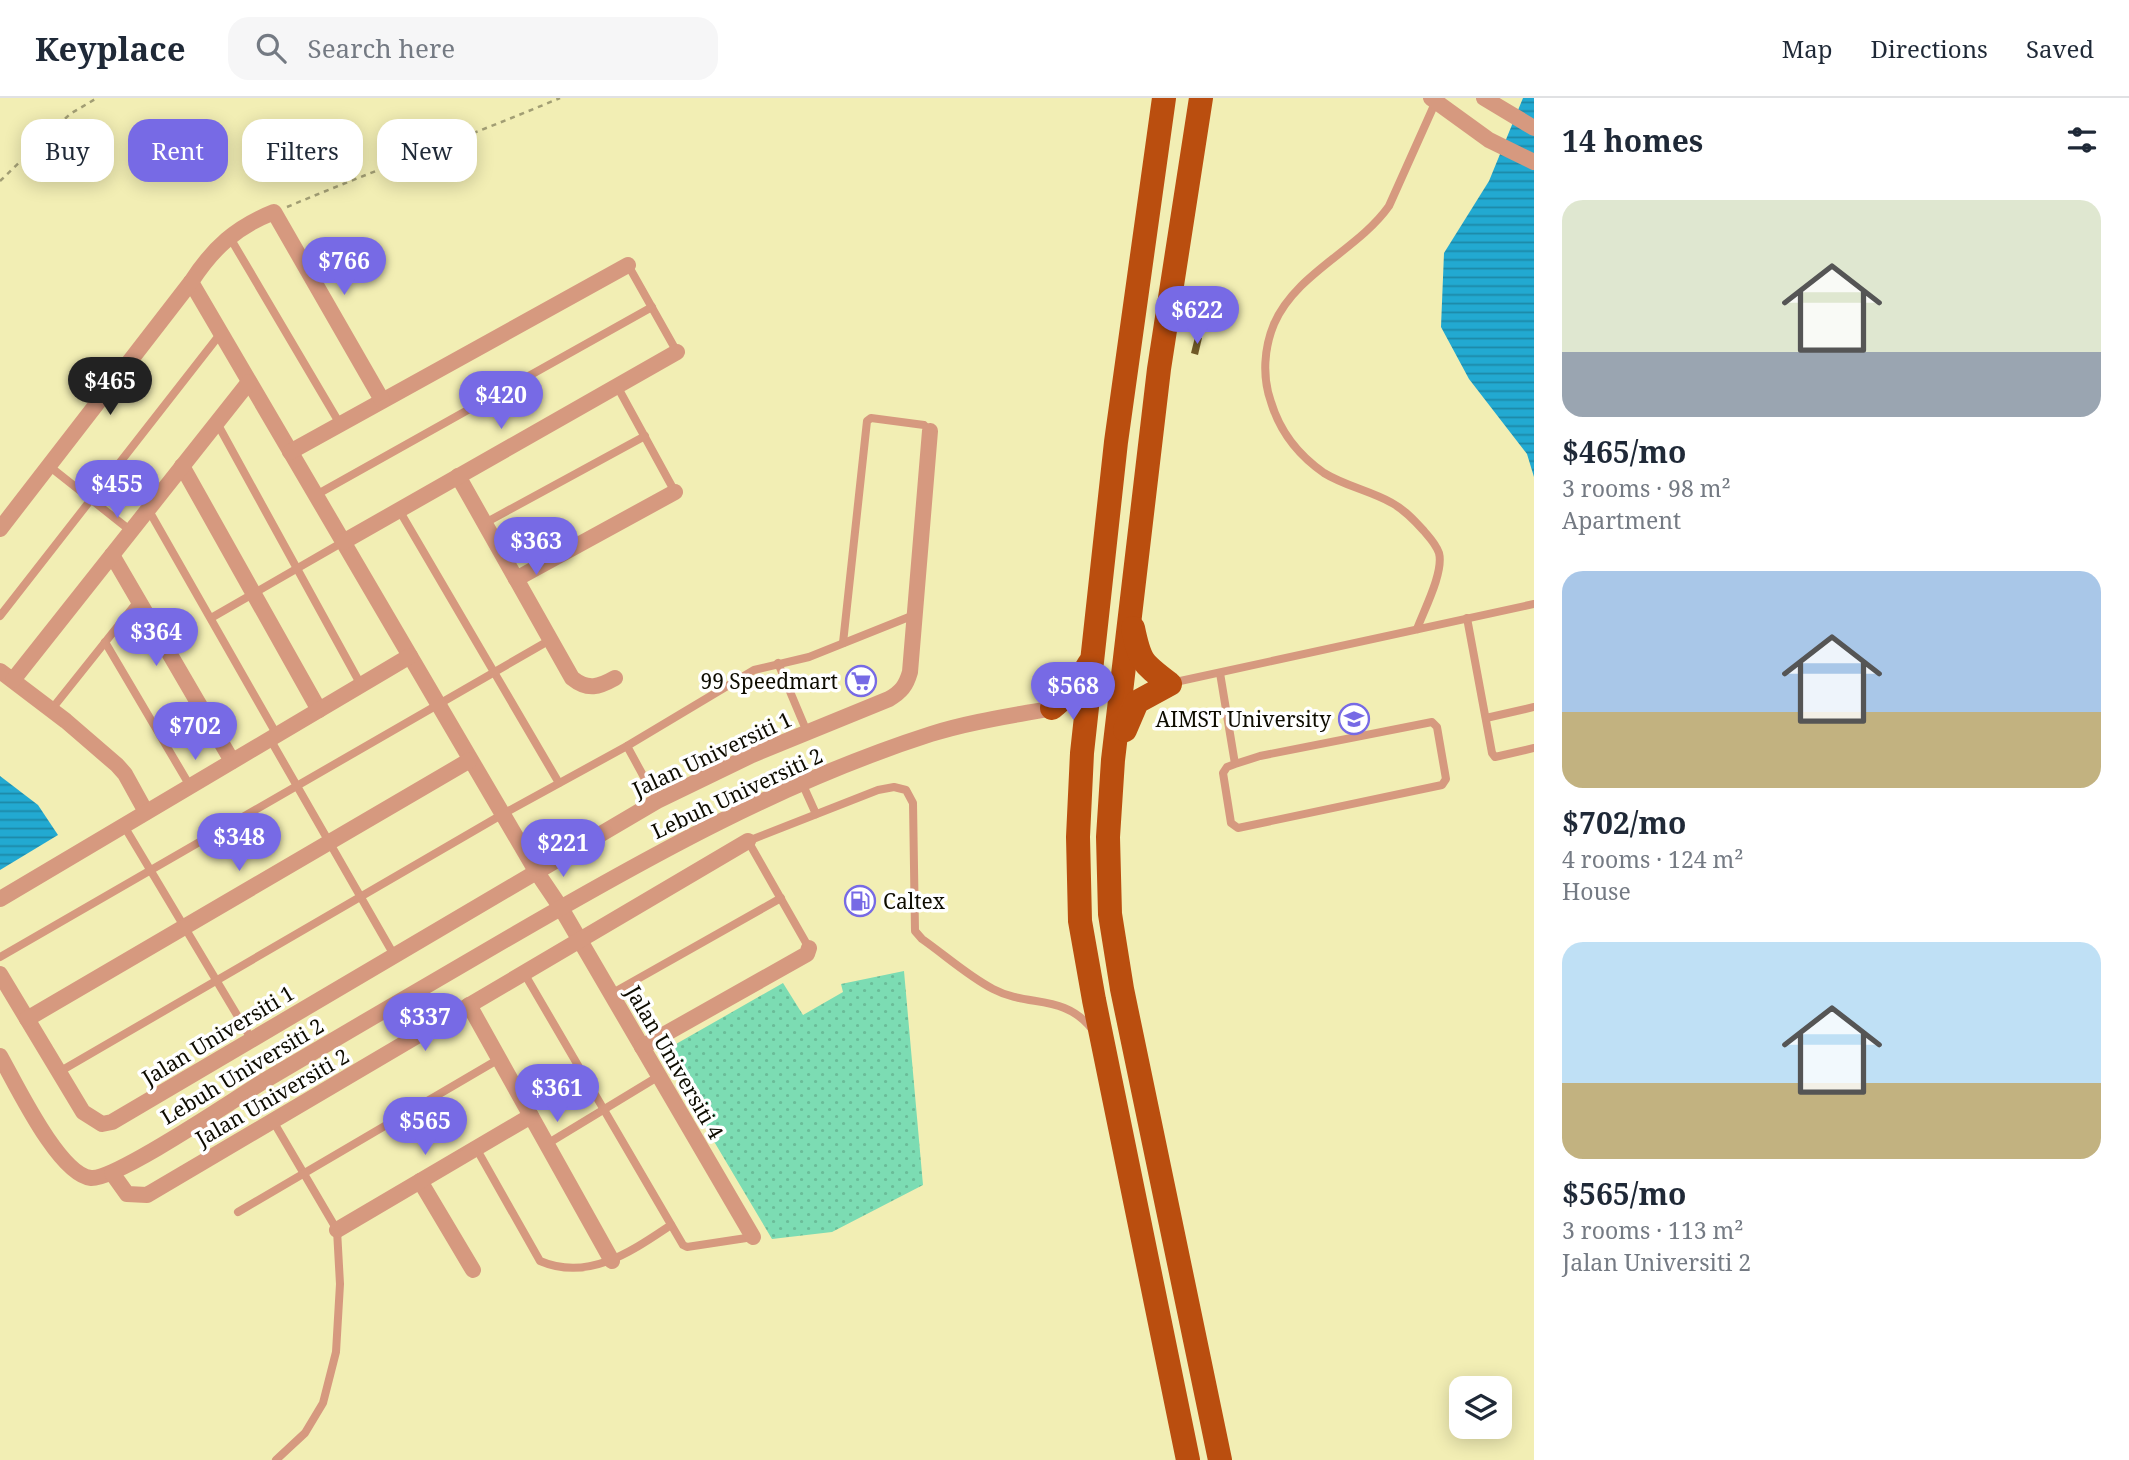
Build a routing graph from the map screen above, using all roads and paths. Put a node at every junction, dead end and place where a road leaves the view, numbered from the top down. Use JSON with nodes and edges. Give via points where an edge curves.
{"nodes":[{"id":1,"x":97,"y":98,"type":"edge"},
{"id":2,"x":560,"y":98,"type":"edge"},
{"id":3,"x":1164,"y":98,"type":"edge"},
{"id":4,"x":1201,"y":98,"type":"edge"},
{"id":5,"x":1484,"y":98,"type":"edge"},
{"id":6,"x":1435,"y":99,"type":"edge"},
{"id":7,"x":1534,"y":128,"type":"edge"},
{"id":8,"x":1534,"y":162,"type":"edge"},
{"id":9,"x":0,"y":181,"type":"edge"},
{"id":10,"x":274,"y":212,"type":"junction"},
{"id":11,"x":229,"y":236,"type":"junction"},
{"id":12,"x":628,"y":265,"type":"joint"},
{"id":13,"x":191,"y":282,"type":"junction"},
{"id":14,"x":652,"y":307,"type":"junction"},
{"id":15,"x":221,"y":333,"type":"junction"},
{"id":16,"x":677,"y":352,"type":"joint"},
{"id":17,"x":249,"y":382,"type":"junction"},
{"id":18,"x":617,"y":386,"type":"junction"},
{"id":19,"x":383,"y":400,"type":"junction"},
{"id":20,"x":217,"y":423,"type":"junction"},
{"id":21,"x":340,"y":424,"type":"junction"},
{"id":22,"x":930,"y":431,"type":"joint"},
{"id":23,"x":645,"y":436,"type":"junction"},
{"id":24,"x":290,"y":452,"type":"junction"},
{"id":25,"x":49,"y":466,"type":"junction"},
{"id":26,"x":182,"y":466,"type":"junction"},
{"id":27,"x":458,"y":476,"type":"junction"},
{"id":28,"x":675,"y":492,"type":"joint"},
{"id":29,"x":316,"y":495,"type":"junction"},
{"id":30,"x":91,"y":499,"type":"junction"},
{"id":31,"x":148,"y":509,"type":"junction"},
{"id":32,"x":399,"y":510,"type":"junction"},
{"id":33,"x":485,"y":523,"type":"junction"},
{"id":34,"x":0,"y":528,"type":"edge"},
{"id":35,"x":131,"y":531,"type":"junction"},
{"id":36,"x":343,"y":542,"type":"junction"},
{"id":37,"x":112,"y":555,"type":"junction"},
{"id":38,"x":297,"y":569,"type":"junction"},
{"id":39,"x":516,"y":579,"type":"junction"},
{"id":40,"x":254,"y":594,"type":"junction"},
{"id":41,"x":138,"y":601,"type":"junction"},
{"id":42,"x":1534,"y":604,"type":"edge"},
{"id":43,"x":914,"y":615,"type":"junction"},
{"id":44,"x":0,"y":616,"type":"edge"},
{"id":45,"x":1131,"y":617,"type":"junction"},
{"id":46,"x":211,"y":618,"type":"junction"},
{"id":47,"x":1467,"y":618,"type":"junction"},
{"id":48,"x":1417,"y":629,"type":"junction"},
{"id":49,"x":550,"y":640,"type":"junction"},
{"id":50,"x":105,"y":642,"type":"junction"},
{"id":51,"x":843,"y":643,"type":"junction"},
{"id":52,"x":410,"y":656,"type":"junction"},
{"id":53,"x":1093,"y":659,"type":"junction"},
{"id":54,"x":778,"y":663,"type":"junction"},
{"id":55,"x":494,"y":672,"type":"junction"},
{"id":56,"x":1220,"y":673,"type":"junction"},
{"id":57,"x":6,"y":676,"type":"edge"},
{"id":58,"x":615,"y":678,"type":"dead end"},
{"id":59,"x":1170,"y":684,"type":"junction"},
{"id":60,"x":361,"y":685,"type":"junction"},
{"id":61,"x":1121,"y":694,"type":"junction"},
{"id":62,"x":1088,"y":701,"type":"junction"},
{"id":63,"x":438,"y":705,"type":"junction"},
{"id":64,"x":1534,"y":707,"type":"edge"},
{"id":65,"x":51,"y":709,"type":"junction"},
{"id":66,"x":1047,"y":709,"type":"junction"},
{"id":67,"x":319,"y":710,"type":"junction"},
{"id":68,"x":1486,"y":718,"type":"junction"},
{"id":69,"x":807,"y":732,"type":"junction"},
{"id":70,"x":274,"y":737,"type":"junction"},
{"id":71,"x":627,"y":746,"type":"junction"},
{"id":72,"x":1534,"y":748,"type":"edge"},
{"id":73,"x":1082,"y":753,"type":"junction"},
{"id":74,"x":470,"y":760,"type":"junction"},
{"id":75,"x":1113,"y":760,"type":"junction"},
{"id":76,"x":232,"y":761,"type":"junction"},
{"id":77,"x":1235,"y":764,"type":"junction"},
{"id":78,"x":559,"y":783,"type":"junction"},
{"id":79,"x":802,"y":783,"type":"junction"},
{"id":80,"x":190,"y":786,"type":"junction"},
{"id":81,"x":297,"y":786,"type":"junction"},
{"id":82,"x":657,"y":801,"type":"junction"},
{"id":83,"x":146,"y":812,"type":"junction"},
{"id":84,"x":502,"y":814,"type":"junction"},
{"id":85,"x":816,"y":814,"type":"junction"},
{"id":86,"x":124,"y":826,"type":"junction"},
{"id":87,"x":748,"y":841,"type":"junction"},
{"id":88,"x":329,"y":842,"type":"junction"},
{"id":89,"x":150,"y":870,"type":"junction"},
{"id":90,"x":536,"y":871,"type":"junction"},
{"id":91,"x":361,"y":897,"type":"junction"},
{"id":92,"x":781,"y":898,"type":"junction"},
{"id":93,"x":0,"y":899,"type":"edge"},
{"id":94,"x":561,"y":908,"type":"junction"},
{"id":95,"x":185,"y":927,"type":"junction"},
{"id":96,"x":580,"y":940,"type":"junction"},
{"id":97,"x":809,"y":948,"type":"joint"},
{"id":98,"x":394,"y":955,"type":"junction"},
{"id":99,"x":0,"y":957,"type":"edge"},
{"id":100,"x":524,"y":973,"type":"junction"},
{"id":101,"x":0,"y":974,"type":"edge"},
{"id":102,"x":216,"y":981,"type":"junction"},
{"id":103,"x":611,"y":994,"type":"junction"},
{"id":104,"x":469,"y":1005,"type":"junction"},
{"id":105,"x":27,"y":1019,"type":"junction"},
{"id":106,"x":252,"y":1040,"type":"junction"},
{"id":107,"x":1102,"y":1040,"type":"junction"},
{"id":108,"x":642,"y":1047,"type":"junction"},
{"id":109,"x":0,"y":1056,"type":"edge"},
{"id":110,"x":499,"y":1059,"type":"junction"},
{"id":111,"x":59,"y":1072,"type":"junction"},
{"id":112,"x":659,"y":1076,"type":"junction"},
{"id":113,"x":604,"y":1110,"type":"junction"},
{"id":114,"x":531,"y":1116,"type":"junction"},
{"id":115,"x":273,"y":1121,"type":"junction"},
{"id":116,"x":547,"y":1144,"type":"junction"},
{"id":117,"x":477,"y":1148,"type":"junction"},
{"id":118,"x":112,"y":1173,"type":"junction"},
{"id":119,"x":303,"y":1173,"type":"junction"},
{"id":120,"x":420,"y":1181,"type":"junction"},
{"id":121,"x":238,"y":1212,"type":"dead end"},
{"id":122,"x":671,"y":1225,"type":"junction"},
{"id":123,"x":337,"y":1230,"type":"junction"},
{"id":124,"x":753,"y":1237,"type":"joint"},
{"id":125,"x":612,"y":1261,"type":"junction"},
{"id":126,"x":473,"y":1270,"type":"dead end"},
{"id":127,"x":276,"y":1460,"type":"edge"},
{"id":128,"x":1188,"y":1460,"type":"edge"},
{"id":129,"x":1220,"y":1460,"type":"edge"}],
"edges":[{"from":1,"to":9,"type":"path","via":[[71,114]]},
{"from":2,"to":10,"type":"path"},
{"from":3,"to":53,"type":"main road","via":[[1116,442]]},
{"from":4,"to":45,"type":"main road","via":[[1159,369]]},
{"from":5,"to":7,"type":"street"},
{"from":6,"to":8,"type":"street","via":[[1489,140]]},
{"from":6,"to":48,"type":"lane","via":[[1389,206],[1281,312],[1266,348],[1265,370],[1276,418],[1299,452],[1326,474],[1392,503],[1433,541],[1440,568]]},
{"from":10,"to":11,"type":"street"},
{"from":10,"to":19,"type":"street"},
{"from":11,"to":13,"type":"street"},
{"from":11,"to":21,"type":"lane"},
{"from":12,"to":14,"type":"lane"},
{"from":12,"to":19,"type":"street"},
{"from":13,"to":15,"type":"street","name":"Jalan Universiti 4"},
{"from":13,"to":25,"type":"street"},
{"from":14,"to":16,"type":"lane"},
{"from":14,"to":29,"type":"lane"},
{"from":15,"to":17,"type":"street","name":"Jalan Universiti 4"},
{"from":15,"to":30,"type":"lane"},
{"from":16,"to":18,"type":"street"},
{"from":17,"to":20,"type":"street"},
{"from":17,"to":24,"type":"street","name":"Jalan Universiti 4"},
{"from":18,"to":23,"type":"lane"},
{"from":18,"to":27,"type":"street"},
{"from":19,"to":21,"type":"street"},
{"from":20,"to":26,"type":"street"},
{"from":20,"to":38,"type":"lane"},
{"from":21,"to":24,"type":"street"},
{"from":22,"to":43,"type":"street","name":"Jalan Universiti 1"},
{"from":22,"to":51,"type":"lane","via":[[924,425],[867,421]]},
{"from":23,"to":28,"type":"lane"},
{"from":23,"to":33,"type":"lane"},
{"from":24,"to":29,"type":"street","name":"Jalan Universiti 4"},
{"from":25,"to":30,"type":"lane"},
{"from":25,"to":34,"type":"street"},
{"from":26,"to":31,"type":"street"},
{"from":26,"to":40,"type":"street"},
{"from":27,"to":32,"type":"street"},
{"from":27,"to":33,"type":"street"},
{"from":28,"to":39,"type":"street"},
{"from":29,"to":36,"type":"street","name":"Jalan Universiti 4"},
{"from":30,"to":35,"type":"lane"},
{"from":30,"to":44,"type":"lane"},
{"from":31,"to":35,"type":"street"},
{"from":31,"to":46,"type":"lane"},
{"from":32,"to":36,"type":"street"},
{"from":32,"to":55,"type":"lane"},
{"from":33,"to":39,"type":"street"},
{"from":35,"to":37,"type":"street"},
{"from":36,"to":38,"type":"lane"},
{"from":36,"to":52,"type":"street","name":"Jalan Universiti 4"},
{"from":37,"to":41,"type":"street"},
{"from":37,"to":57,"type":"street"},
{"from":38,"to":40,"type":"lane"},
{"from":38,"to":60,"type":"lane"},
{"from":39,"to":49,"type":"street"},
{"from":40,"to":46,"type":"lane"},
{"from":40,"to":67,"type":"street"},
{"from":41,"to":50,"type":"lane"},
{"from":41,"to":76,"type":"street"},
{"from":42,"to":47,"type":"lane"},
{"from":43,"to":51,"type":"lane"},
{"from":43,"to":69,"type":"street","name":"Jalan Universiti 1","via":[[910,672],[900,693]]},
{"from":45,"to":59,"type":"main road","via":[[1139,656]]},
{"from":45,"to":61,"type":"main road"},
{"from":46,"to":70,"type":"lane"},
{"from":47,"to":48,"type":"lane"},
{"from":47,"to":68,"type":"lane"},
{"from":48,"to":56,"type":"lane"},
{"from":49,"to":55,"type":"lane"},
{"from":49,"to":58,"type":"street","via":[[579,684],[591,688]]},
{"from":50,"to":65,"type":"lane"},
{"from":50,"to":80,"type":"lane"},
{"from":51,"to":54,"type":"lane","via":[[794,662]]},
{"from":52,"to":60,"type":"street"},
{"from":52,"to":63,"type":"street","name":"Jalan Universiti 4"},
{"from":53,"to":62,"type":"main road"},
{"from":53,"to":66,"type":"main road","via":[[1074,690]]},
{"from":54,"to":69,"type":"lane"},
{"from":54,"to":71,"type":"lane","via":[[754,670]]},
{"from":55,"to":63,"type":"lane"},
{"from":55,"to":78,"type":"lane"},
{"from":56,"to":59,"type":"lane"},
{"from":56,"to":77,"type":"lane"},
{"from":57,"to":65,"type":"street"},
{"from":59,"to":61,"type":"lane"},
{"from":59,"to":75,"type":"main road","via":[[1137,702]]},
{"from":60,"to":67,"type":"street"},
{"from":61,"to":62,"type":"street","name":"Lebuh Universiti 2"},
{"from":61,"to":75,"type":"main road"},
{"from":62,"to":66,"type":"street","name":"Lebuh Universiti 2"},
{"from":62,"to":73,"type":"main road"},
{"from":63,"to":74,"type":"street","name":"Jalan Universiti 4"},
{"from":63,"to":81,"type":"lane"},
{"from":64,"to":68,"type":"lane"},
{"from":65,"to":83,"type":"street","via":[[125,774]]},
{"from":66,"to":73,"type":"main road","via":[[1069,731]]},
{"from":66,"to":79,"type":"street","name":"Lebuh Universiti 2","via":[[934,733]]},
{"from":67,"to":70,"type":"street"},
{"from":68,"to":72,"type":"lane","via":[[1495,757]]},
{"from":69,"to":82,"type":"street","name":"Jalan Universiti 1"},
{"from":70,"to":76,"type":"street"},
{"from":70,"to":81,"type":"lane"},
{"from":71,"to":78,"type":"lane"},
{"from":71,"to":82,"type":"lane"},
{"from":73,"to":107,"type":"main road","via":[[1080,921]]},
{"from":74,"to":84,"type":"street","name":"Jalan Universiti 4"},
{"from":74,"to":88,"type":"street"},
{"from":75,"to":129,"type":"main road","via":[[1108,836],[1112,926]]},
{"from":76,"to":80,"type":"street"},
{"from":77,"to":77,"type":"lane","via":[[1223,773],[1231,822],[1238,828],[1441,785],[1446,779],[1437,727],[1432,722]]},
{"from":78,"to":84,"type":"lane"},
{"from":79,"to":85,"type":"lane"},
{"from":79,"to":94,"type":"street","name":"Lebuh Universiti 2","via":[[701,829]]},
{"from":80,"to":83,"type":"street"},
{"from":81,"to":88,"type":"lane"},
{"from":81,"to":89,"type":"lane"},
{"from":82,"to":90,"type":"street","name":"Jalan Universiti 1"},
{"from":83,"to":86,"type":"street"},
{"from":84,"to":90,"type":"street","name":"Jalan Universiti 4"},
{"from":84,"to":91,"type":"lane"},
{"from":85,"to":87,"type":"lane"},
{"from":85,"to":107,"type":"lane","via":[[878,790],[906,790],[913,803],[915,932],[993,989],[1060,1005],[1081,1015]]},
{"from":86,"to":89,"type":"lane"},
{"from":86,"to":93,"type":"street"},
{"from":87,"to":92,"type":"lane"},
{"from":87,"to":96,"type":"street","name":"Jalan Universiti 2"},
{"from":88,"to":91,"type":"lane"},
{"from":88,"to":95,"type":"street"},
{"from":89,"to":95,"type":"lane"},
{"from":89,"to":99,"type":"lane"},
{"from":90,"to":94,"type":"street","name":"Jalan Universiti 4"},
{"from":90,"to":98,"type":"street","name":"Jalan Universiti 1"},
{"from":91,"to":98,"type":"lane"},
{"from":91,"to":102,"type":"lane"},
{"from":92,"to":97,"type":"lane"},
{"from":92,"to":103,"type":"lane"},
{"from":94,"to":96,"type":"street","name":"Jalan Universiti 4"},
{"from":94,"to":118,"type":"street","name":"Lebuh Universiti 2"},
{"from":95,"to":102,"type":"lane"},
{"from":95,"to":105,"type":"street"},
{"from":96,"to":100,"type":"street","name":"Jalan Universiti 2"},
{"from":96,"to":103,"type":"street","name":"Jalan Universiti 4"},
{"from":97,"to":108,"type":"street","via":[[807,954]]},
{"from":98,"to":106,"type":"street","name":"Jalan Universiti 1"},
{"from":100,"to":104,"type":"street","name":"Jalan Universiti 2"},
{"from":100,"to":113,"type":"lane"},
{"from":101,"to":105,"type":"street"},
{"from":102,"to":106,"type":"lane"},
{"from":102,"to":111,"type":"lane"},
{"from":103,"to":108,"type":"street","name":"Jalan Universiti 4"},
{"from":104,"to":110,"type":"street"},
{"from":104,"to":115,"type":"street","name":"Jalan Universiti 2"},
{"from":105,"to":111,"type":"street"},
{"from":106,"to":111,"type":"street","name":"Jalan Universiti 1","via":[[102,1124],[83,1112]]},
{"from":107,"to":128,"type":"main road"},
{"from":108,"to":112,"type":"street","name":"Jalan Universiti 4"},
{"from":109,"to":118,"type":"street","via":[[67,1165],[88,1178]]},
{"from":110,"to":114,"type":"street"},
{"from":110,"to":119,"type":"lane"},
{"from":112,"to":113,"type":"lane"},
{"from":112,"to":124,"type":"street","name":"Jalan Universiti 4"},
{"from":113,"to":116,"type":"lane"},
{"from":113,"to":122,"type":"lane"},
{"from":114,"to":116,"type":"street"},
{"from":114,"to":117,"type":"street"},
{"from":115,"to":118,"type":"street","name":"Jalan Universiti 2","via":[[147,1195],[127,1194]]},
{"from":115,"to":119,"type":"lane"},
{"from":116,"to":125,"type":"street"},
{"from":117,"to":120,"type":"street"},
{"from":117,"to":125,"type":"lane","via":[[540,1261],[583,1268]]},
{"from":119,"to":121,"type":"lane"},
{"from":119,"to":123,"type":"lane"},
{"from":120,"to":123,"type":"street"},
{"from":120,"to":126,"type":"street"},
{"from":122,"to":124,"type":"lane","via":[[687,1247]]},
{"from":122,"to":125,"type":"lane"},
{"from":123,"to":127,"type":"lane","via":[[340,1316],[331,1379],[314,1421]]}]}
